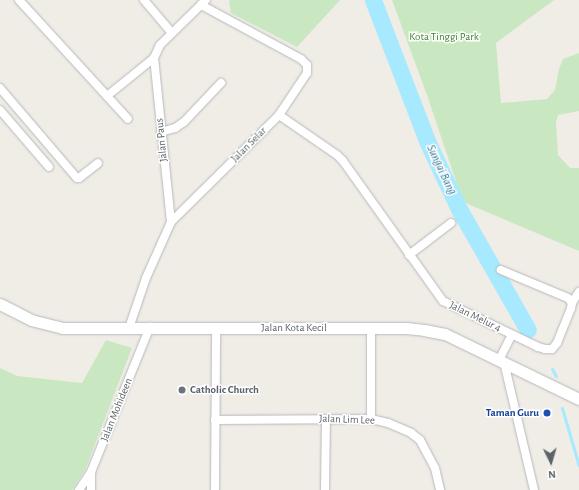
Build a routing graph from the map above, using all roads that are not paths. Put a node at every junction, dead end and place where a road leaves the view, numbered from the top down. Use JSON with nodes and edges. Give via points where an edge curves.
{"nodes":[{"id":1,"x":19,"y":0,"type":"edge"},
{"id":2,"x":144,"y":0,"type":"edge"},
{"id":3,"x":203,"y":3,"type":"edge"},
{"id":4,"x":172,"y":33,"type":"junction"},
{"id":5,"x":154,"y":58,"type":"junction"},
{"id":6,"x":221,"y":83,"type":"dead end"},
{"id":7,"x":0,"y":88,"type":"edge"},
{"id":8,"x":107,"y":96,"type":"junction"},
{"id":9,"x":0,"y":110,"type":"edge"},
{"id":10,"x":279,"y":115,"type":"junction"},
{"id":11,"x":128,"y":119,"type":"dead end"},
{"id":12,"x":161,"y":132,"type":"junction"},
{"id":13,"x":98,"y":163,"type":"dead end"},
{"id":14,"x":49,"y":167,"type":"dead end"},
{"id":15,"x":171,"y":222,"type":"junction"},
{"id":16,"x":451,"y":223,"type":"dead end"},
{"id":17,"x":409,"y":255,"type":"junction"},
{"id":18,"x":501,"y":270,"type":"dead end"},
{"id":19,"x":579,"y":292,"type":"edge"},
{"id":20,"x":572,"y":303,"type":"junction"},
{"id":21,"x":0,"y":304,"type":"edge"},
{"id":22,"x":150,"y":327,"type":"junction"},
{"id":23,"x":129,"y":328,"type":"junction"},
{"id":24,"x":216,"y":328,"type":"junction"},
{"id":25,"x":371,"y":328,"type":"junction"},
{"id":26,"x":512,"y":335,"type":"junction"},
{"id":27,"x":501,"y":361,"type":"junction"},
{"id":28,"x":579,"y":399,"type":"edge"},
{"id":29,"x":326,"y":419,"type":"junction"},
{"id":30,"x":371,"y":419,"type":"junction"},
{"id":31,"x":215,"y":420,"type":"junction"},
{"id":32,"x":91,"y":472,"type":"junction"},
{"id":33,"x":79,"y":490,"type":"edge"},
{"id":34,"x":91,"y":490,"type":"edge"},
{"id":35,"x":215,"y":490,"type":"edge"},
{"id":36,"x":325,"y":490,"type":"edge"},
{"id":37,"x":440,"y":490,"type":"edge"},
{"id":38,"x":534,"y":490,"type":"edge"}],
"edges":[{"from":1,"to":8,"type":"street"},
{"from":2,"to":4,"type":"street"},
{"from":3,"to":4,"type":"street"},
{"from":3,"to":10,"type":"street","name":"Jalan Selar","via":[[304,62],[307,73]]},
{"from":4,"to":5,"type":"street","via":[[158,48]]},
{"from":5,"to":8,"type":"street"},
{"from":5,"to":12,"type":"street","name":"Jalan Paus"},
{"from":6,"to":12,"type":"street","via":[[184,122]]},
{"from":7,"to":13,"type":"street","via":[[76,178]]},
{"from":8,"to":11,"type":"street"},
{"from":9,"to":14,"type":"street"},
{"from":10,"to":15,"type":"street","name":"Jalan Selar"},
{"from":10,"to":17,"type":"street","name":"Jalan Melur 4","via":[[337,155]]},
{"from":12,"to":15,"type":"street","name":"Jalan Paus"},
{"from":15,"to":23,"type":"street","name":"Jalan Selar","via":[[146,278]]},
{"from":16,"to":17,"type":"street"},
{"from":17,"to":26,"type":"street","name":"Jalan Melur 4","via":[[443,301]]},
{"from":18,"to":20,"type":"street","via":[[568,298]]},
{"from":19,"to":20,"type":"street"},
{"from":20,"to":26,"type":"street","name":"Jalan Melur 4","via":[[557,343],[552,348],[538,347]]},
{"from":21,"to":23,"type":"street","name":"Jalan Kota Kecil","via":[[45,325],[79,329]]},
{"from":22,"to":23,"type":"street","name":"Jalan Kota Kecil"},
{"from":22,"to":24,"type":"street","name":"Jalan Kota Kecil"},
{"from":22,"to":32,"type":"street","name":"Jalan Mohideen"},
{"from":24,"to":25,"type":"street","name":"Jalan Kota Kecil"},
{"from":24,"to":31,"type":"street"},
{"from":25,"to":27,"type":"street","name":"Jalan Kota Kecil","via":[[406,328],[445,334]]},
{"from":25,"to":30,"type":"street"},
{"from":26,"to":27,"type":"street"},
{"from":27,"to":28,"type":"street","name":"Jalan Kota Kecil"},
{"from":27,"to":38,"type":"street"},
{"from":29,"to":30,"type":"street","name":"Jalan Lim Lee"},
{"from":29,"to":31,"type":"street","name":"Jalan Lim Lee"},
{"from":29,"to":36,"type":"street"},
{"from":30,"to":37,"type":"street","name":"Jalan Lim Lee","via":[[399,427],[420,440],[435,468]]},
{"from":31,"to":35,"type":"street"},
{"from":32,"to":33,"type":"street","name":"Jalan Mohideen"},
{"from":32,"to":34,"type":"street"}]}
